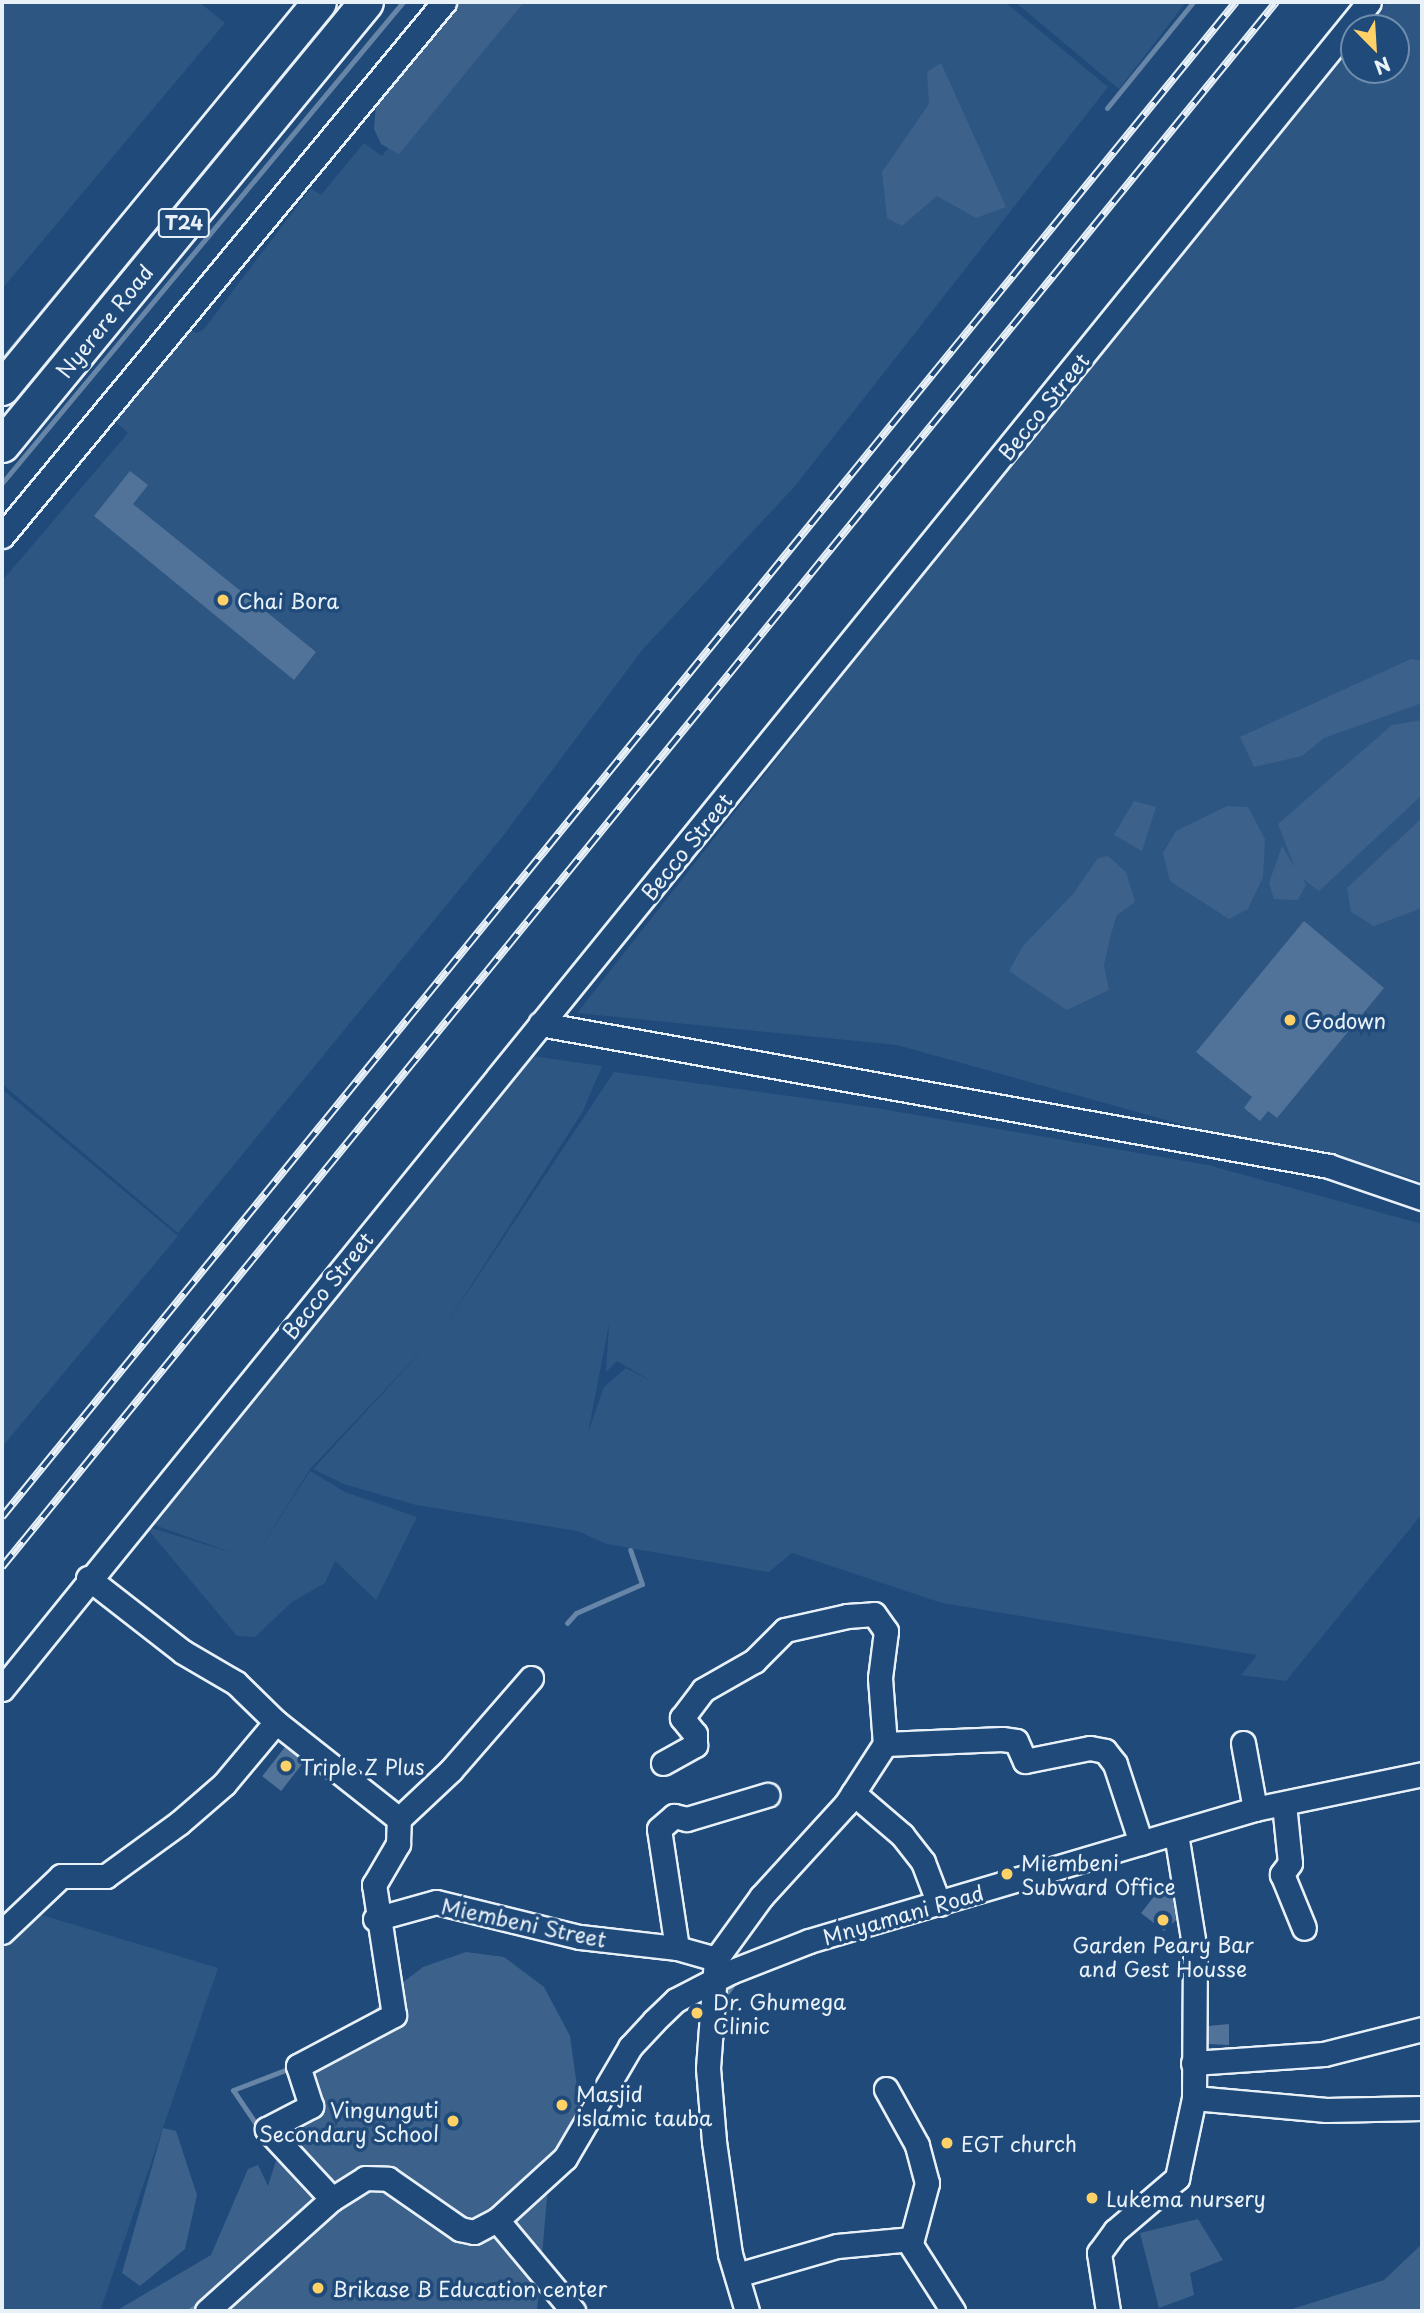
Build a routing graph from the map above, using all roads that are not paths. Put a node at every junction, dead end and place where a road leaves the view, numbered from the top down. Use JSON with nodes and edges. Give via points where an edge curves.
{"nodes":[{"id":1,"x":318,"y":2,"type":"edge"},
{"id":2,"x":366,"y":2,"type":"edge"},
{"id":3,"x":444,"y":2,"type":"edge"},
{"id":4,"x":1369,"y":2,"type":"edge"},
{"id":5,"x":2,"y":388,"type":"edge"},
{"id":6,"x":2,"y":445,"type":"edge"},
{"id":7,"x":2,"y":536,"type":"edge"},
{"id":8,"x":540,"y":1024,"type":"junction"},
{"id":9,"x":1422,"y":1198,"type":"edge"},
{"id":10,"x":88,"y":1578,"type":"junction"},
{"id":11,"x":531,"y":1678,"type":"dead end"},
{"id":12,"x":2,"y":1689,"type":"edge"},
{"id":13,"x":276,"y":1722,"type":"junction"},
{"id":14,"x":1243,"y":1743,"type":"dead end"},
{"id":15,"x":885,"y":1744,"type":"junction"},
{"id":16,"x":663,"y":1763,"type":"dead end"},
{"id":17,"x":1422,"y":1774,"type":"edge"},
{"id":18,"x":853,"y":1793,"type":"junction"},
{"id":19,"x":767,"y":1795,"type":"dead end"},
{"id":20,"x":1284,"y":1804,"type":"junction"},
{"id":21,"x":1255,"y":1810,"type":"junction"},
{"id":22,"x":399,"y":1819,"type":"junction"},
{"id":23,"x":1176,"y":1834,"type":"junction"},
{"id":24,"x":1141,"y":1843,"type":"junction"},
{"id":25,"x":939,"y":1904,"type":"junction"},
{"id":26,"x":376,"y":1919,"type":"junction"},
{"id":27,"x":1304,"y":1928,"type":"dead end"},
{"id":28,"x":2,"y":1932,"type":"edge"},
{"id":29,"x":677,"y":1948,"type":"junction"},
{"id":30,"x":713,"y":1970,"type":"junction"},
{"id":31,"x":1422,"y":2029,"type":"edge"},
{"id":32,"x":1193,"y":2063,"type":"junction"},
{"id":33,"x":886,"y":2089,"type":"dead end"},
{"id":34,"x":1194,"y":2098,"type":"junction"},
{"id":35,"x":1422,"y":2108,"type":"edge"},
{"id":36,"x":332,"y":2200,"type":"junction"},
{"id":37,"x":497,"y":2220,"type":"junction"},
{"id":38,"x":909,"y":2242,"type":"junction"},
{"id":39,"x":737,"y":2275,"type":"junction"},
{"id":40,"x":207,"y":2311,"type":"edge"},
{"id":41,"x":573,"y":2311,"type":"edge"},
{"id":42,"x":747,"y":2311,"type":"edge"},
{"id":43,"x":953,"y":2311,"type":"edge"},
{"id":44,"x":1108,"y":2311,"type":"edge"}],
"edges":[{"from":1,"to":5,"type":"highway","name":"Nyerere Road","number":"T24"},
{"from":2,"to":6,"type":"highway","name":"Nyerere Road","number":"T24"},
{"from":3,"to":7,"type":"street"},
{"from":4,"to":8,"type":"street","name":"Becco Street"},
{"from":8,"to":9,"type":"street","via":[[1329,1166]]},
{"from":8,"to":10,"type":"street","name":"Becco Street"},
{"from":10,"to":12,"type":"street","name":"Becco Street"},
{"from":10,"to":13,"type":"street","via":[[183,1652],[236,1683]]},
{"from":11,"to":22,"type":"street","via":[[451,1770]]},
{"from":13,"to":22,"type":"street"},
{"from":13,"to":28,"type":"street","via":[[224,1784],[179,1823],[106,1876],[61,1876]]},
{"from":14,"to":21,"type":"street"},
{"from":15,"to":16,"type":"street","via":[[880,1678],[886,1631],[874,1614],[847,1616],[785,1630],[754,1661],[703,1690],[682,1718],[695,1734],[695,1745]]},
{"from":15,"to":18,"type":"street"},
{"from":15,"to":24,"type":"street","via":[[1002,1739],[1016,1741],[1025,1761],[1080,1749],[1105,1751],[1115,1764]]},
{"from":17,"to":20,"type":"street","name":"Mnyamani Road"},
{"from":18,"to":25,"type":"street","via":[[902,1835],[923,1862]]},
{"from":18,"to":30,"type":"street","via":[[761,1897]]},
{"from":19,"to":29,"type":"street","via":[[687,1819],[674,1816],[659,1829]]},
{"from":20,"to":21,"type":"street","name":"Mnyamani Road"},
{"from":20,"to":27,"type":"street","via":[[1290,1863],[1282,1874]]},
{"from":21,"to":23,"type":"street","name":"Mnyamani Road"},
{"from":22,"to":26,"type":"street","via":[[398,1844],[374,1885]]},
{"from":23,"to":24,"type":"street","name":"Mnyamani Road"},
{"from":23,"to":32,"type":"street","via":[[1195,1951]]},
{"from":24,"to":25,"type":"street","name":"Mnyamani Road"},
{"from":25,"to":30,"type":"street","name":"Mnyamani Road"},
{"from":26,"to":29,"type":"street","name":"Miembeni Street","via":[[436,1902],[580,1937]]},
{"from":26,"to":36,"type":"street","via":[[394,2015],[297,2067],[311,2106],[267,2129]]},
{"from":29,"to":30,"type":"street","name":"Miembeni Street"},
{"from":30,"to":37,"type":"street","name":"Mnyamani Road","via":[[646,2030],[565,2158]]},
{"from":30,"to":39,"type":"street","via":[[714,2141]]},
{"from":31,"to":32,"type":"street","via":[[1324,2054]]},
{"from":32,"to":34,"type":"street"},
{"from":33,"to":38,"type":"street","via":[[917,2145],[927,2183]]},
{"from":34,"to":35,"type":"street","via":[[1326,2110]]},
{"from":34,"to":44,"type":"street","via":[[1177,2178],[1115,2231],[1099,2253]]},
{"from":36,"to":37,"type":"street","via":[[365,2178],[380,2176],[460,2230],[474,2231]]},
{"from":36,"to":40,"type":"street"},
{"from":37,"to":41,"type":"street"},
{"from":38,"to":39,"type":"street","via":[[837,2246]]},
{"from":38,"to":43,"type":"street"},
{"from":39,"to":42,"type":"street"}]}
